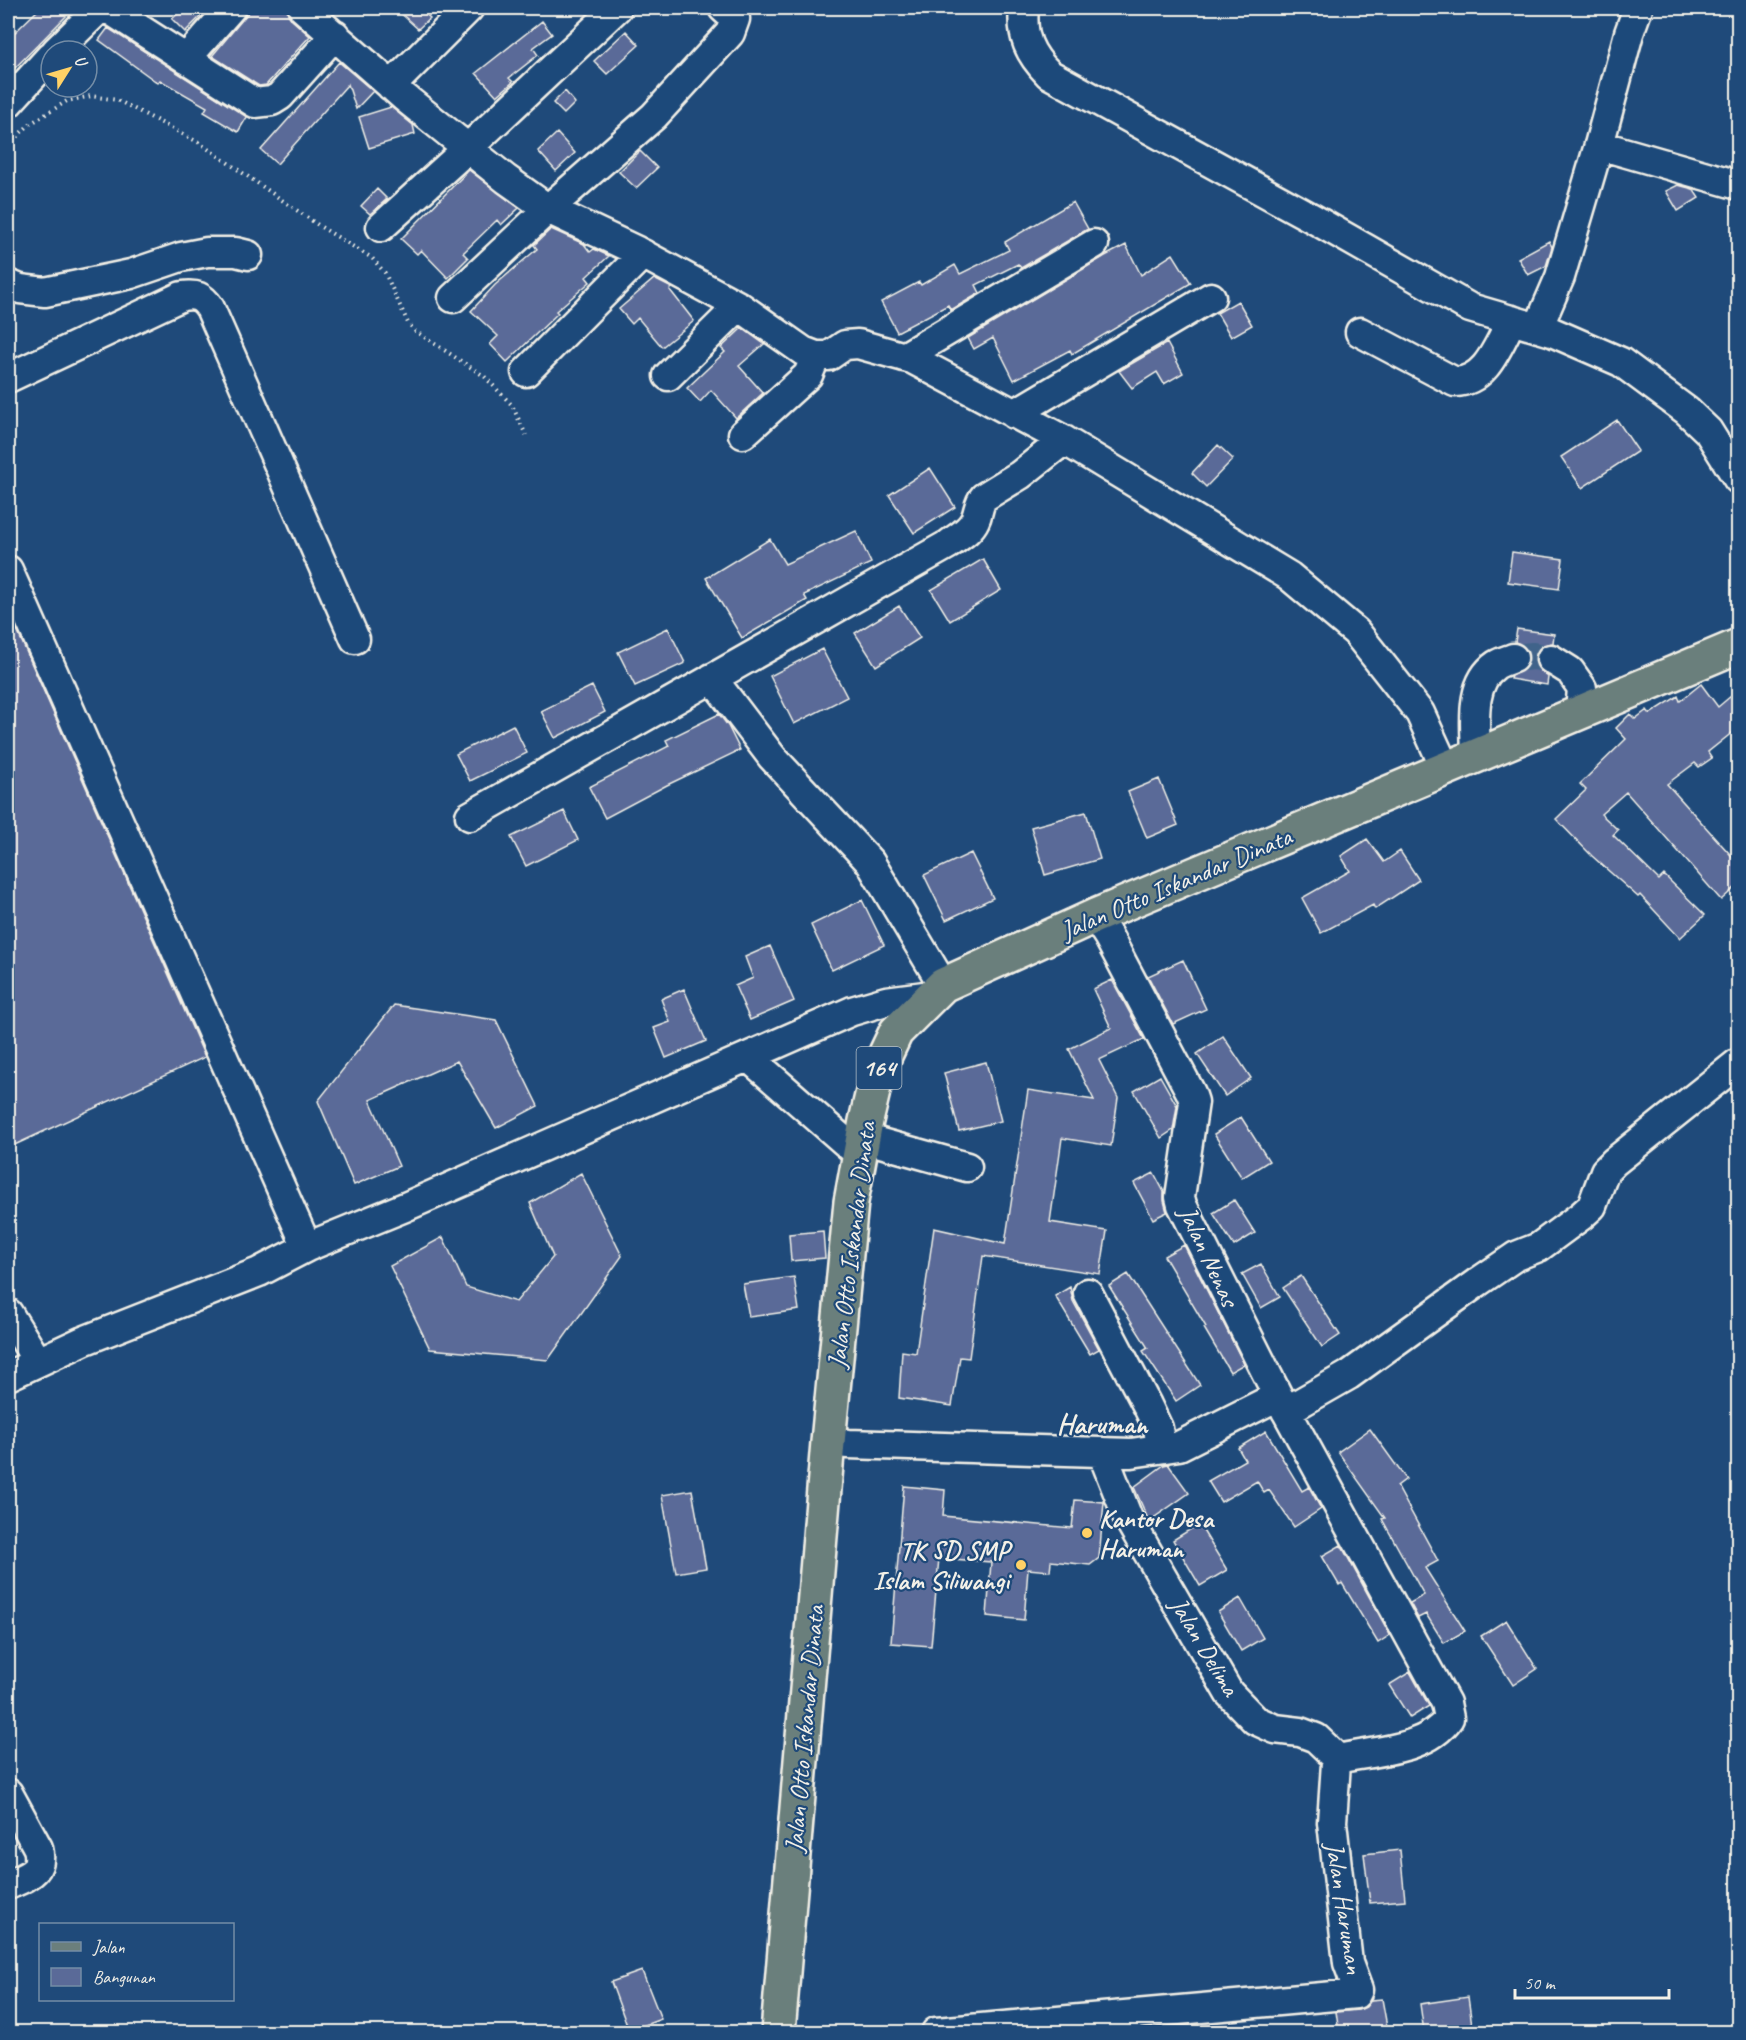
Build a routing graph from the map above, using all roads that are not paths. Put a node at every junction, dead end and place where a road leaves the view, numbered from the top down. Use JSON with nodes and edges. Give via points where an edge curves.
{"nodes":[{"id":1,"x":100,"y":8,"type":"edge"},
{"id":2,"x":107,"y":8,"type":"edge"},
{"id":3,"x":231,"y":8,"type":"edge"},
{"id":4,"x":468,"y":8,"type":"edge"},
{"id":5,"x":617,"y":8,"type":"edge"},
{"id":6,"x":723,"y":8,"type":"edge"},
{"id":7,"x":1024,"y":8,"type":"edge"},
{"id":8,"x":1638,"y":8,"type":"edge"},
{"id":9,"x":311,"y":10,"type":"edge"},
{"id":10,"x":335,"y":35,"type":"junction"},
{"id":11,"x":68,"y":39,"type":"edge"},
{"id":12,"x":186,"y":59,"type":"junction"},
{"id":13,"x":39,"y":69,"type":"edge"},
{"id":14,"x":391,"y":86,"type":"junction"},
{"id":15,"x":8,"y":103,"type":"edge"},
{"id":16,"x":1599,"y":146,"type":"junction"},
{"id":17,"x":468,"y":148,"type":"junction"},
{"id":18,"x":1738,"y":185,"type":"edge"},
{"id":19,"x":548,"y":208,"type":"junction"},
{"id":20,"x":381,"y":227,"type":"dead end"},
{"id":21,"x":1094,"y":244,"type":"dead end"},
{"id":22,"x":643,"y":254,"type":"junction"},
{"id":23,"x":248,"y":255,"type":"dead end"},
{"id":24,"x":8,"y":284,"type":"edge"},
{"id":25,"x":1211,"y":297,"type":"dead end"},
{"id":26,"x":453,"y":298,"type":"dead end"},
{"id":27,"x":739,"y":306,"type":"junction"},
{"id":28,"x":1525,"y":324,"type":"junction"},
{"id":29,"x":1360,"y":332,"type":"dead end"},
{"id":30,"x":816,"y":356,"type":"junction"},
{"id":31,"x":904,"y":357,"type":"junction"},
{"id":32,"x":526,"y":372,"type":"dead end"},
{"id":33,"x":668,"y":376,"type":"dead end"},
{"id":34,"x":8,"y":378,"type":"edge"},
{"id":35,"x":1014,"y":414,"type":"junction"},
{"id":36,"x":743,"y":434,"type":"dead end"},
{"id":37,"x":1064,"y":440,"type":"junction"},
{"id":38,"x":1738,"y":479,"type":"edge"},
{"id":39,"x":8,"y":570,"type":"edge"},
{"id":40,"x":355,"y":639,"type":"dead end"},
{"id":41,"x":1738,"y":646,"type":"edge"},
{"id":42,"x":1513,"y":658,"type":"tunnel mouth"},
{"id":43,"x":1551,"y":659,"type":"tunnel mouth"},
{"id":44,"x":712,"y":678,"type":"junction"},
{"id":45,"x":1580,"y":713,"type":"junction"},
{"id":46,"x":1476,"y":758,"type":"junction"},
{"id":47,"x":1446,"y":770,"type":"junction"},
{"id":48,"x":470,"y":816,"type":"dead end"},
{"id":49,"x":1095,"y":916,"type":"junction"},
{"id":50,"x":938,"y":990,"type":"junction"},
{"id":51,"x":748,"y":1057,"type":"junction"},
{"id":52,"x":1738,"y":1064,"type":"edge"},
{"id":53,"x":861,"y":1146,"type":"junction"},
{"id":54,"x":967,"y":1167,"type":"dead end"},
{"id":55,"x":307,"y":1247,"type":"junction"},
{"id":56,"x":1088,"y":1293,"type":"dead end"},
{"id":57,"x":8,"y":1313,"type":"edge"},
{"id":58,"x":38,"y":1362,"type":"junction"},
{"id":59,"x":8,"y":1376,"type":"edge"},
{"id":60,"x":1282,"y":1403,"type":"junction"},
{"id":61,"x":828,"y":1442,"type":"junction"},
{"id":62,"x":1161,"y":1448,"type":"junction"},
{"id":63,"x":1102,"y":1452,"type":"junction"},
{"id":64,"x":1338,"y":1759,"type":"junction"},
{"id":65,"x":8,"y":1793,"type":"edge"},
{"id":66,"x":8,"y":1885,"type":"edge"},
{"id":67,"x":778,"y":2032,"type":"edge"},
{"id":68,"x":936,"y":2032,"type":"edge"}],
"edges":[{"from":1,"to":11,"type":"street"},
{"from":2,"to":12,"type":"street"},
{"from":3,"to":12,"type":"street"},
{"from":4,"to":14,"type":"street"},
{"from":5,"to":17,"type":"street"},
{"from":6,"to":19,"type":"street","via":[[735,19],[730,33],[654,116]]},
{"from":7,"to":28,"type":"street","via":[[1024,34],[1035,61],[1049,74],[1470,308]]},
{"from":8,"to":16,"type":"street"},
{"from":9,"to":10,"type":"street"},
{"from":10,"to":12,"type":"street","via":[[280,96],[263,103],[248,99]]},
{"from":10,"to":14,"type":"street"},
{"from":13,"to":15,"type":"street"},
{"from":14,"to":17,"type":"street"},
{"from":16,"to":18,"type":"street"},
{"from":16,"to":28,"type":"street","via":[[1560,278]]},
{"from":17,"to":19,"type":"street"},
{"from":17,"to":20,"type":"street"},
{"from":19,"to":22,"type":"street"},
{"from":19,"to":26,"type":"street"},
{"from":21,"to":31,"type":"street"},
{"from":22,"to":27,"type":"street"},
{"from":22,"to":32,"type":"street"},
{"from":23,"to":24,"type":"street","via":[[207,252],[131,274],[45,292]]},
{"from":25,"to":35,"type":"street"},
{"from":27,"to":30,"type":"street"},
{"from":27,"to":33,"type":"street"},
{"from":28,"to":29,"type":"street","via":[[1476,377],[1465,382],[1455,382]]},
{"from":28,"to":38,"type":"street","via":[[1621,362],[1708,431]]},
{"from":30,"to":31,"type":"street","via":[[829,356],[858,344]]},
{"from":30,"to":36,"type":"street","via":[[808,375]]},
{"from":31,"to":35,"type":"street"},
{"from":34,"to":40,"type":"street","via":[[182,296],[202,298],[210,308]]},
{"from":35,"to":37,"type":"street"},
{"from":37,"to":44,"type":"street","via":[[984,497],[975,521],[949,544]]},
{"from":37,"to":47,"type":"street","via":[[1288,576],[1356,632],[1420,713]]},
{"from":39,"to":55,"type":"street"},
{"from":41,"to":45,"type":"main road","name":"Jalan Otto Iskandar Dinata","number":"164"},
{"from":42,"to":46,"type":"street","via":[[1496,665],[1477,693]]},
{"from":43,"to":45,"type":"street","via":[[1570,671],[1582,688]]},
{"from":44,"to":48,"type":"street"},
{"from":44,"to":50,"type":"street","via":[[772,757],[870,861]]},
{"from":45,"to":46,"type":"main road","name":"Jalan Otto Iskandar Dinata","number":"164"},
{"from":46,"to":47,"type":"main road","name":"Jalan Otto Iskandar Dinata","number":"164"},
{"from":47,"to":49,"type":"main road","name":"Jalan Otto Iskandar Dinata","number":"164"},
{"from":49,"to":50,"type":"main road","name":"Jalan Otto Iskandar Dinata","number":"164"},
{"from":49,"to":60,"type":"street","name":"Jalan Nenas","via":[[1191,1093],[1194,1102],[1180,1200]]},
{"from":50,"to":51,"type":"street","via":[[852,1011]]},
{"from":50,"to":53,"type":"main road","name":"Jalan Otto Iskandar Dinata","number":"164","via":[[897,1032],[878,1070]]},
{"from":51,"to":53,"type":"street"},
{"from":51,"to":55,"type":"street"},
{"from":52,"to":60,"type":"street","via":[[1614,1162],[1605,1171],[1592,1206],[1581,1216],[1539,1247],[1516,1256],[1478,1282],[1349,1375]]},
{"from":53,"to":54,"type":"street"},
{"from":53,"to":61,"type":"main road","name":"Jalan Otto Iskandar Dinata","number":"164","via":[[851,1202]]},
{"from":55,"to":58,"type":"street","via":[[259,1272]]},
{"from":56,"to":62,"type":"street","via":[[1158,1428]]},
{"from":57,"to":58,"type":"street"},
{"from":58,"to":59,"type":"street"},
{"from":60,"to":62,"type":"street","via":[[1179,1446]]},
{"from":60,"to":64,"type":"street","name":"Jalan Nenas","via":[[1438,1685],[1449,1718],[1433,1733],[1394,1750]]},
{"from":61,"to":63,"type":"street"},
{"from":61,"to":67,"type":"main road","name":"Jalan Otto Iskandar Dinata","number":"164"},
{"from":62,"to":63,"type":"street"},
{"from":63,"to":64,"type":"street","name":"Jalan Delima","via":[[1128,1518],[1228,1693],[1255,1720],[1316,1738]]},
{"from":64,"to":68,"type":"street","name":"Jalan Haruman","via":[[1332,1822],[1348,1963],[1356,1994]]},
{"from":65,"to":66,"type":"street","via":[[40,1858],[33,1872]]}]}
